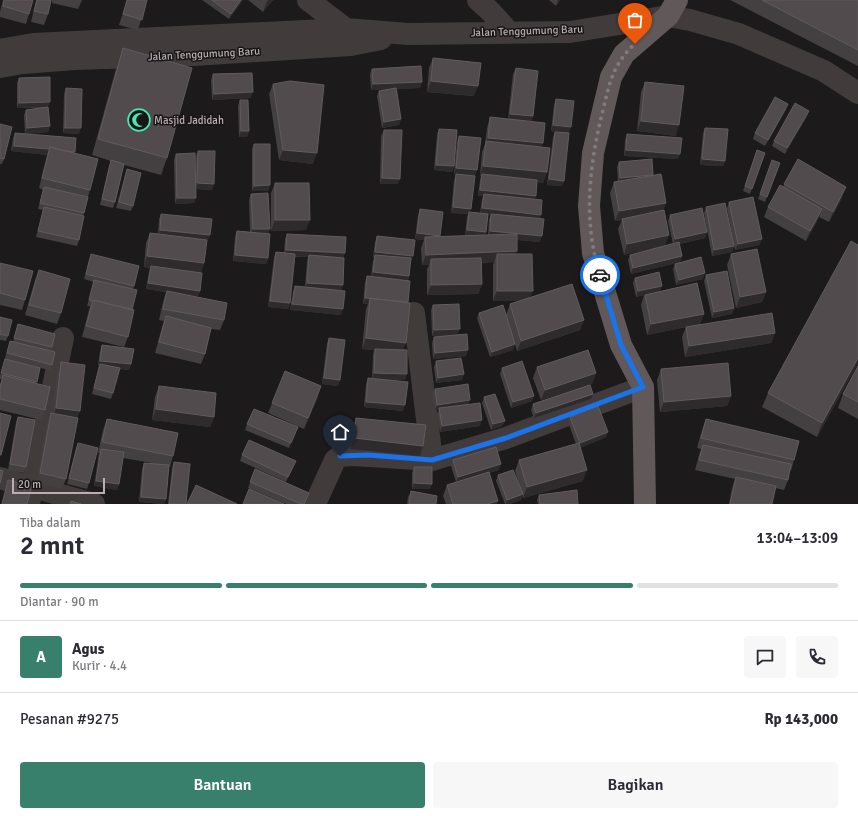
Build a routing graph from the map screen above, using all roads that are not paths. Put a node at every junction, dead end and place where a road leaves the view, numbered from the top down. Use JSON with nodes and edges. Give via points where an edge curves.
{"nodes":[{"id":1,"x":308,"y":0,"type":"edge"},
{"id":2,"x":478,"y":0,"type":"edge"},
{"id":3,"x":667,"y":5,"type":"edge"},
{"id":4,"x":346,"y":29,"type":"junction"},
{"id":5,"x":509,"y":32,"type":"junction"},
{"id":6,"x":408,"y":34,"type":"junction"},
{"id":7,"x":0,"y":50,"type":"edge"},
{"id":8,"x":0,"y":67,"type":"edge"},
{"id":9,"x":858,"y":93,"type":"edge"},
{"id":10,"x":414,"y":313,"type":"dead end"},
{"id":11,"x":63,"y":338,"type":"dead end"},
{"id":12,"x":643,"y":387,"type":"junction"},
{"id":13,"x":432,"y":460,"type":"junction"},
{"id":14,"x":0,"y":478,"type":"edge"},
{"id":15,"x":31,"y":495,"type":"edge"},
{"id":16,"x":94,"y":504,"type":"edge"},
{"id":17,"x":315,"y":504,"type":"edge"},
{"id":18,"x":645,"y":504,"type":"edge"}],
"edges":[{"from":1,"to":4,"type":"street"},
{"from":2,"to":5,"type":"street"},
{"from":3,"to":5,"type":"street","name":"Jalan Tenggumung Baru","via":[[570,32]]},
{"from":3,"to":9,"type":"street","name":"Jalan Tenggumung Baru","via":[[690,20],[739,34],[824,71]]},
{"from":3,"to":12,"type":"main road","via":[[624,54],[611,77],[593,153],[589,206],[593,253],[621,345]]},
{"from":4,"to":6,"type":"street","name":"Jalan Tenggumung Baru"},
{"from":4,"to":7,"type":"street","name":"Jalan Tenggumung Baru","via":[[34,44]]},
{"from":5,"to":6,"type":"street","name":"Jalan Tenggumung Baru"},
{"from":6,"to":8,"type":"street","name":"Jalan Tenggumung Baru","via":[[352,45],[194,55],[75,59]]},
{"from":10,"to":13,"type":"street"},
{"from":11,"to":15,"type":"street"},
{"from":12,"to":13,"type":"street","via":[[506,438]]},
{"from":12,"to":18,"type":"main road"},
{"from":13,"to":17,"type":"street","via":[[368,455],[340,456],[335,460]]},
{"from":14,"to":15,"type":"street"},
{"from":15,"to":16,"type":"street"}]}
